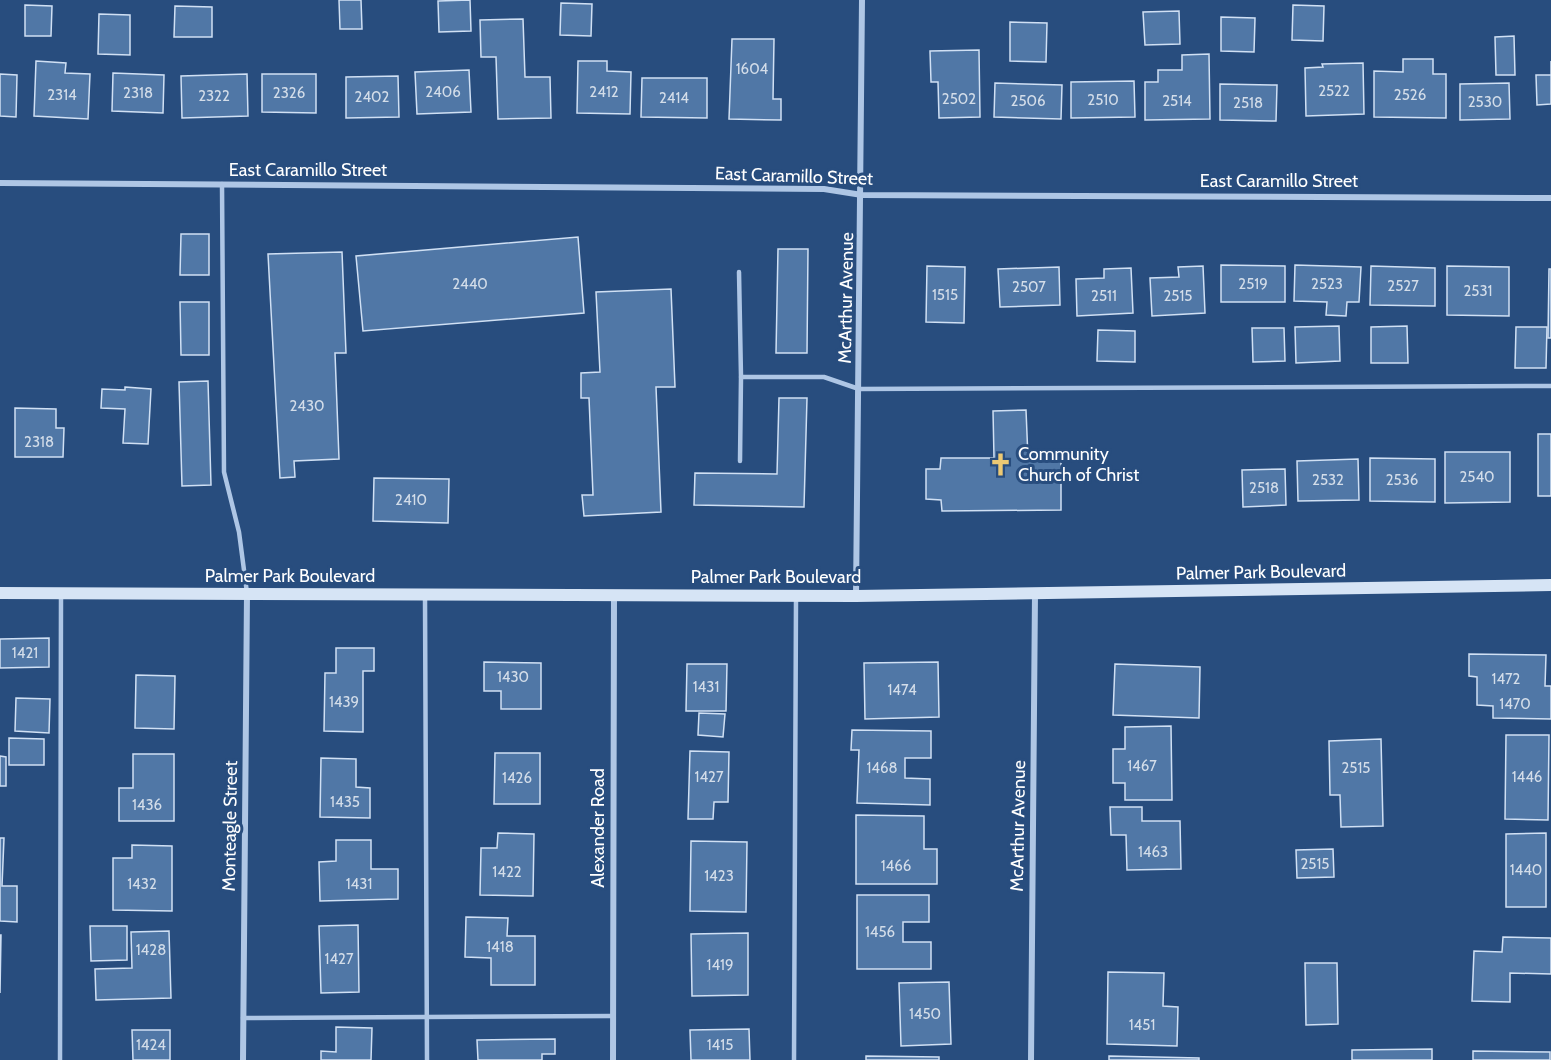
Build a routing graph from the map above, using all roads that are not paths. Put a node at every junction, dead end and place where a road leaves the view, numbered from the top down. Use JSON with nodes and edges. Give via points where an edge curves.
{"nodes":[{"id":1,"x":862,"y":0,"type":"edge"},
{"id":2,"x":0,"y":183,"type":"edge"},
{"id":3,"x":222,"y":184,"type":"junction"},
{"id":4,"x":862,"y":195,"type":"junction"},
{"id":5,"x":1551,"y":198,"type":"edge"},
{"id":6,"x":739,"y":272,"type":"dead end"},
{"id":7,"x":741,"y":376,"type":"junction"},
{"id":8,"x":1551,"y":386,"type":"edge"},
{"id":9,"x":859,"y":389,"type":"junction"},
{"id":10,"x":740,"y":461,"type":"dead end"},
{"id":11,"x":1551,"y":585,"type":"edge"},
{"id":12,"x":0,"y":593,"type":"edge"},
{"id":13,"x":61,"y":593,"type":"junction"},
{"id":14,"x":247,"y":593,"type":"junction"},
{"id":15,"x":1035,"y":593,"type":"junction"},
{"id":16,"x":425,"y":594,"type":"junction"},
{"id":17,"x":796,"y":594,"type":"junction"},
{"id":18,"x":614,"y":595,"type":"junction"},
{"id":19,"x":856,"y":596,"type":"junction"},
{"id":20,"x":613,"y":1016,"type":"junction"},
{"id":21,"x":427,"y":1017,"type":"junction"},
{"id":22,"x":243,"y":1018,"type":"junction"},
{"id":23,"x":60,"y":1060,"type":"edge"},
{"id":24,"x":243,"y":1060,"type":"edge"},
{"id":25,"x":428,"y":1060,"type":"edge"},
{"id":26,"x":613,"y":1060,"type":"edge"},
{"id":27,"x":794,"y":1060,"type":"edge"},
{"id":28,"x":1031,"y":1060,"type":"edge"}],
"edges":[{"from":1,"to":4,"type":"street","name":"McArthur Avenue"},
{"from":2,"to":3,"type":"street","name":"East Caramillo Street"},
{"from":3,"to":4,"type":"street","name":"East Caramillo Street","via":[[824,189]]},
{"from":3,"to":14,"type":"lane","via":[[224,472],[239,532]]},
{"from":4,"to":5,"type":"street","name":"East Caramillo Street"},
{"from":4,"to":9,"type":"street","name":"McArthur Avenue"},
{"from":6,"to":7,"type":"lane"},
{"from":7,"to":9,"type":"lane","via":[[824,377]]},
{"from":7,"to":10,"type":"lane"},
{"from":8,"to":9,"type":"lane"},
{"from":9,"to":19,"type":"street","name":"McArthur Avenue"},
{"from":11,"to":15,"type":"main road","name":"Palmer Park Boulevard"},
{"from":12,"to":13,"type":"main road","name":"Palmer Park Boulevard"},
{"from":13,"to":14,"type":"main road","name":"Palmer Park Boulevard"},
{"from":13,"to":23,"type":"lane"},
{"from":14,"to":16,"type":"main road","name":"Palmer Park Boulevard"},
{"from":14,"to":22,"type":"street","name":"Monteagle Street"},
{"from":15,"to":19,"type":"main road","name":"Palmer Park Boulevard"},
{"from":15,"to":28,"type":"street","name":"McArthur Avenue"},
{"from":16,"to":18,"type":"main road","name":"Palmer Park Boulevard"},
{"from":16,"to":21,"type":"lane"},
{"from":17,"to":18,"type":"main road","name":"Palmer Park Boulevard"},
{"from":17,"to":19,"type":"main road","name":"Palmer Park Boulevard"},
{"from":17,"to":27,"type":"lane"},
{"from":18,"to":20,"type":"street","name":"Alexander Road"},
{"from":20,"to":21,"type":"lane"},
{"from":20,"to":26,"type":"street","name":"Alexander Road"},
{"from":21,"to":22,"type":"lane"},
{"from":21,"to":25,"type":"lane"},
{"from":22,"to":24,"type":"street","name":"Monteagle Street"}]}
